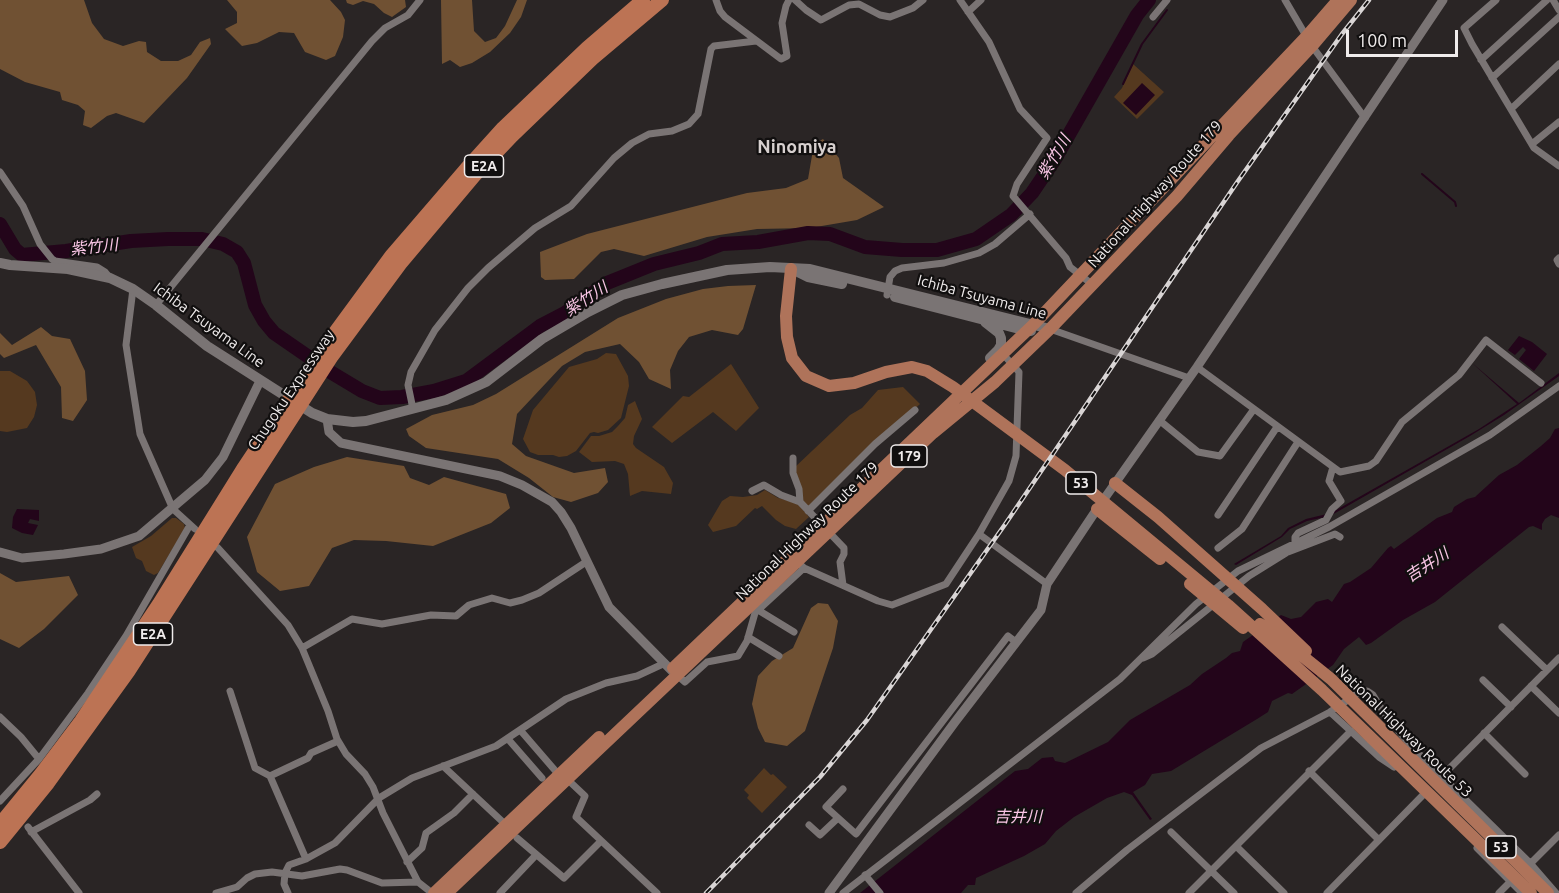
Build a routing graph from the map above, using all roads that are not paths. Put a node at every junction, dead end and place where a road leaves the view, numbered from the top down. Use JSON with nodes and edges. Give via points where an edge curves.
{"nodes":[{"id":1,"x":420,"y":0,"type":"edge"},
{"id":2,"x":643,"y":0,"type":"edge"},
{"id":3,"x":662,"y":0,"type":"edge"},
{"id":4,"x":716,"y":0,"type":"edge"},
{"id":5,"x":789,"y":0,"type":"edge"},
{"id":6,"x":795,"y":0,"type":"edge"},
{"id":7,"x":923,"y":0,"type":"edge"},
{"id":8,"x":960,"y":0,"type":"edge"},
{"id":9,"x":981,"y":0,"type":"edge"},
{"id":10,"x":1167,"y":0,"type":"edge"},
{"id":11,"x":1285,"y":0,"type":"edge"},
{"id":12,"x":1338,"y":0,"type":"edge"},
{"id":13,"x":1352,"y":0,"type":"edge"},
{"id":14,"x":1443,"y":0,"type":"edge"},
{"id":15,"x":1546,"y":0,"type":"edge"},
{"id":16,"x":1553,"y":0,"type":"edge"},
{"id":17,"x":1492,"y":1,"type":"edge"},
{"id":18,"x":1559,"y":10,"type":"edge"},
{"id":19,"x":968,"y":12,"type":"junction"},
{"id":20,"x":1153,"y":17,"type":"dead end"},
{"id":21,"x":1559,"y":17,"type":"edge"},
{"id":22,"x":756,"y":40,"type":"junction"},
{"id":23,"x":1309,"y":41,"type":"junction"},
{"id":24,"x":1481,"y":60,"type":"junction"},
{"id":25,"x":1559,"y":64,"type":"edge"},
{"id":26,"x":1492,"y":78,"type":"junction"},
{"id":27,"x":1511,"y":109,"type":"junction"},
{"id":28,"x":1365,"y":118,"type":"junction"},
{"id":29,"x":1559,"y":122,"type":"edge"},
{"id":30,"x":1532,"y":144,"type":"junction"},
{"id":31,"x":1559,"y":166,"type":"edge"},
{"id":32,"x":0,"y":172,"type":"edge"},
{"id":33,"x":1028,"y":212,"type":"junction"},
{"id":34,"x":1559,"y":258,"type":"edge"},
{"id":35,"x":0,"y":263,"type":"edge"},
{"id":36,"x":1559,"y":264,"type":"edge"},
{"id":37,"x":791,"y":269,"type":"junction"},
{"id":38,"x":1082,"y":275,"type":"junction"},
{"id":39,"x":110,"y":278,"type":"junction"},
{"id":40,"x":1093,"y":285,"type":"junction"},
{"id":41,"x":133,"y":289,"type":"junction"},
{"id":42,"x":887,"y":291,"type":"junction"},
{"id":43,"x":156,"y":305,"type":"junction"},
{"id":44,"x":982,"y":320,"type":"junction"},
{"id":45,"x":1030,"y":328,"type":"junction"},
{"id":46,"x":1050,"y":329,"type":"junction"},
{"id":47,"x":327,"y":352,"type":"junction"},
{"id":48,"x":1002,"y":353,"type":"junction"},
{"id":49,"x":1013,"y":364,"type":"junction"},
{"id":50,"x":1197,"y":367,"type":"junction"},
{"id":51,"x":1189,"y":378,"type":"junction"},
{"id":52,"x":260,"y":381,"type":"junction"},
{"id":53,"x":972,"y":383,"type":"junction"},
{"id":54,"x":1541,"y":383,"type":"dead end"},
{"id":55,"x":1559,"y":386,"type":"edge"},
{"id":56,"x":412,"y":405,"type":"junction"},
{"id":57,"x":1254,"y":409,"type":"junction"},
{"id":58,"x":915,"y":410,"type":"dead end"},
{"id":59,"x":287,"y":413,"type":"junction"},
{"id":60,"x":327,"y":419,"type":"junction"},
{"id":61,"x":1159,"y":420,"type":"junction"},
{"id":62,"x":1277,"y":427,"type":"junction"},
{"id":63,"x":1298,"y":442,"type":"junction"},
{"id":64,"x":793,"y":458,"type":"dead end"},
{"id":65,"x":1333,"y":467,"type":"junction"},
{"id":66,"x":1115,"y":483,"type":"junction"},
{"id":67,"x":752,"y":491,"type":"dead end"},
{"id":68,"x":800,"y":502,"type":"junction"},
{"id":69,"x":1097,"y":508,"type":"junction"},
{"id":70,"x":172,"y":509,"type":"junction"},
{"id":71,"x":808,"y":511,"type":"junction"},
{"id":72,"x":1218,"y":515,"type":"dead end"},
{"id":73,"x":979,"y":534,"type":"junction"},
{"id":74,"x":1340,"y":537,"type":"dead end"},
{"id":75,"x":1295,"y":543,"type":"junction"},
{"id":76,"x":218,"y":548,"type":"dead end"},
{"id":77,"x":1218,"y":548,"type":"dead end"},
{"id":78,"x":0,"y":552,"type":"edge"},
{"id":79,"x":1286,"y":553,"type":"junction"},
{"id":80,"x":586,"y":562,"type":"junction"},
{"id":81,"x":797,"y":562,"type":"junction"},
{"id":82,"x":1047,"y":584,"type":"junction"},
{"id":83,"x":843,"y":585,"type":"junction"},
{"id":84,"x":1228,"y":605,"type":"junction"},
{"id":85,"x":758,"y":610,"type":"junction"},
{"id":86,"x":1502,"y":627,"type":"dead end"},
{"id":87,"x":794,"y":632,"type":"dead end"},
{"id":88,"x":748,"y":637,"type":"junction"},
{"id":89,"x":302,"y":648,"type":"junction"},
{"id":90,"x":779,"y":656,"type":"dead end"},
{"id":91,"x":1559,"y":658,"type":"edge"},
{"id":92,"x":1141,"y":659,"type":"junction"},
{"id":93,"x":671,"y":670,"type":"junction"},
{"id":94,"x":1547,"y":670,"type":"junction"},
{"id":95,"x":1331,"y":679,"type":"junction"},
{"id":96,"x":1483,"y":680,"type":"dead end"},
{"id":97,"x":1532,"y":686,"type":"junction"},
{"id":98,"x":1322,"y":690,"type":"junction"},
{"id":99,"x":230,"y":691,"type":"dead end"},
{"id":100,"x":1510,"y":707,"type":"junction"},
{"id":101,"x":1330,"y":712,"type":"junction"},
{"id":102,"x":1559,"y":713,"type":"edge"},
{"id":103,"x":0,"y":717,"type":"edge"},
{"id":104,"x":951,"y":719,"type":"junction"},
{"id":105,"x":521,"y":731,"type":"junction"},
{"id":106,"x":1351,"y":731,"type":"junction"},
{"id":107,"x":1484,"y":734,"type":"junction"},
{"id":108,"x":508,"y":739,"type":"junction"},
{"id":109,"x":338,"y":741,"type":"junction"},
{"id":110,"x":1414,"y":749,"type":"junction"},
{"id":111,"x":39,"y":759,"type":"junction"},
{"id":112,"x":443,"y":766,"type":"junction"},
{"id":113,"x":1396,"y":768,"type":"junction"},
{"id":114,"x":1309,"y":771,"type":"junction"},
{"id":115,"x":1525,"y":774,"type":"dead end"},
{"id":116,"x":270,"y":776,"type":"junction"},
{"id":117,"x":1442,"y":776,"type":"junction"},
{"id":118,"x":563,"y":777,"type":"junction"},
{"id":119,"x":542,"y":778,"type":"dead end"},
{"id":120,"x":843,"y":789,"type":"dead end"},
{"id":121,"x":97,"y":794,"type":"dead end"},
{"id":122,"x":473,"y":794,"type":"junction"},
{"id":123,"x":1423,"y":795,"type":"junction"},
{"id":124,"x":379,"y":798,"type":"junction"},
{"id":125,"x":1,"y":800,"type":"edge"},
{"id":126,"x":1451,"y":805,"type":"junction"},
{"id":127,"x":878,"y":806,"type":"junction"},
{"id":128,"x":886,"y":814,"type":"junction"},
{"id":129,"x":838,"y":818,"type":"junction"},
{"id":130,"x":0,"y":824,"type":"edge"},
{"id":131,"x":506,"y":825,"type":"junction"},
{"id":132,"x":809,"y":825,"type":"dead end"},
{"id":133,"x":1171,"y":832,"type":"dead end"},
{"id":134,"x":1559,"y":835,"type":"edge"},
{"id":135,"x":517,"y":838,"type":"dead end"},
{"id":136,"x":1379,"y":840,"type":"junction"},
{"id":137,"x":601,"y":841,"type":"junction"},
{"id":138,"x":0,"y":842,"type":"edge"},
{"id":139,"x":1236,"y":846,"type":"junction"},
{"id":140,"x":536,"y":855,"type":"junction"},
{"id":141,"x":306,"y":859,"type":"junction"},
{"id":142,"x":408,"y":862,"type":"junction"},
{"id":143,"x":1211,"y":871,"type":"junction"},
{"id":144,"x":285,"y":873,"type":"junction"},
{"id":145,"x":1520,"y":873,"type":"junction"},
{"id":146,"x":866,"y":875,"type":"junction"},
{"id":147,"x":419,"y":884,"type":"junction"},
{"id":148,"x":79,"y":893,"type":"edge"},
{"id":149,"x":216,"y":893,"type":"edge"},
{"id":150,"x":288,"y":893,"type":"edge"},
{"id":151,"x":433,"y":893,"type":"edge"},
{"id":152,"x":447,"y":893,"type":"edge"},
{"id":153,"x":500,"y":893,"type":"edge"},
{"id":154,"x":657,"y":893,"type":"edge"},
{"id":155,"x":829,"y":893,"type":"edge"},
{"id":156,"x":843,"y":893,"type":"edge"},
{"id":157,"x":880,"y":893,"type":"edge"},
{"id":158,"x":1076,"y":893,"type":"edge"},
{"id":159,"x":1189,"y":893,"type":"edge"},
{"id":160,"x":1234,"y":893,"type":"edge"},
{"id":161,"x":1284,"y":893,"type":"edge"},
{"id":162,"x":1327,"y":893,"type":"edge"},
{"id":163,"x":1499,"y":893,"type":"edge"},
{"id":164,"x":1522,"y":893,"type":"edge"},
{"id":165,"x":1531,"y":893,"type":"edge"},
{"id":166,"x":1536,"y":893,"type":"edge"},
{"id":167,"x":1548,"y":893,"type":"edge"},
{"id":168,"x":1556,"y":893,"type":"edge"}],
"edges":[{"from":1,"to":43,"type":"street","via":[[408,15],[372,41]]},
{"from":2,"to":47,"type":"highway","name":"Chugoku Expressway","number":"E2A","via":[[543,89],[466,169],[392,255]]},
{"from":3,"to":47,"type":"highway","name":"Chugoku Expressway","number":"E2A","via":[[559,90],[482,168]]},
{"from":4,"to":22,"type":"street","via":[[725,17]]},
{"from":5,"to":22,"type":"street","via":[[782,23],[786,56],[781,59]]},
{"from":6,"to":7,"type":"street","via":[[821,20],[859,4],[890,17]]},
{"from":8,"to":19,"type":"street"},
{"from":9,"to":19,"type":"street"},
{"from":10,"to":20,"type":"street"},
{"from":11,"to":23,"type":"street"},
{"from":12,"to":23,"type":"highway","name":"National Highway Route 179","number":"179"},
{"from":13,"to":23,"type":"highway","name":"National Highway Route 179","number":"179"},
{"from":14,"to":28,"type":"street"},
{"from":15,"to":24,"type":"street"},
{"from":16,"to":18,"type":"street"},
{"from":17,"to":24,"type":"street","via":[[1464,28]]},
{"from":19,"to":33,"type":"street","via":[[989,42],[1020,109],[1047,138],[1013,196]]},
{"from":21,"to":26,"type":"street"},
{"from":22,"to":56,"type":"street","via":[[714,46],[698,114],[689,124],[632,142],[571,206],[535,228],[481,275],[435,330],[411,372],[408,385]]},
{"from":23,"to":28,"type":"street"},
{"from":23,"to":38,"type":"highway","name":"National Highway Route 179","number":"179"},
{"from":23,"to":40,"type":"highway","name":"National Highway Route 179","number":"179","via":[[1177,196]]},
{"from":24,"to":26,"type":"street"},
{"from":25,"to":27,"type":"street"},
{"from":26,"to":27,"type":"street"},
{"from":27,"to":30,"type":"street"},
{"from":28,"to":50,"type":"street"},
{"from":29,"to":30,"type":"street"},
{"from":30,"to":31,"type":"street"},
{"from":32,"to":39,"type":"street","via":[[23,206],[40,244],[55,261],[97,267]]},
{"from":33,"to":38,"type":"street","via":[[1070,267]]},
{"from":33,"to":42,"type":"street","via":[[995,244],[979,253],[895,271]]},
{"from":34,"to":36,"type":"street"},
{"from":35,"to":39,"type":"main road","name":"Ichiba Tsuyama Line","via":[[68,269]]},
{"from":37,"to":42,"type":"main road","name":"Ichiba Tsuyama Line","via":[[810,269]]},
{"from":37,"to":56,"type":"main road","name":"Ichiba Tsuyama Line","via":[[727,270],[622,295],[542,339],[486,382],[446,400]]},
{"from":37,"to":84,"type":"highway","name":"National Highway Route 53","number":"53","via":[[787,337],[792,358],[806,376],[829,386],[912,367],[927,371],[1065,470]]},
{"from":38,"to":40,"type":"street"},
{"from":38,"to":45,"type":"highway","name":"National Highway Route 179","number":"179"},
{"from":39,"to":41,"type":"main road","name":"Ichiba Tsuyama Line"},
{"from":40,"to":46,"type":"highway","name":"National Highway Route 179","number":"179"},
{"from":41,"to":43,"type":"main road","name":"Ichiba Tsuyama Line"},
{"from":41,"to":70,"type":"street","via":[[126,345],[135,411],[140,435]]},
{"from":42,"to":44,"type":"main road","name":"Ichiba Tsuyama Line"},
{"from":42,"to":45,"type":"main road","name":"Ichiba Tsuyama Line"},
{"from":43,"to":52,"type":"main road","name":"Ichiba Tsuyama Line","via":[[207,346]]},
{"from":44,"to":45,"type":"main road","name":"Ichiba Tsuyama Line"},
{"from":44,"to":53,"type":"main road","via":[[999,333],[1001,345]]},
{"from":45,"to":46,"type":"main road","name":"Ichiba Tsuyama Line"},
{"from":45,"to":48,"type":"highway","name":"National Highway Route 179","number":"179"},
{"from":46,"to":49,"type":"highway","name":"National Highway Route 179","number":"179"},
{"from":46,"to":51,"type":"street"},
{"from":47,"to":59,"type":"highway","name":"Chugoku Expressway","number":"E2A"},
{"from":48,"to":49,"type":"street"},
{"from":48,"to":53,"type":"highway","name":"National Highway Route 179","number":"179"},
{"from":49,"to":73,"type":"street","via":[[1019,372],[1016,456],[1009,481]]},
{"from":49,"to":81,"type":"highway","name":"National Highway Route 179","number":"179","via":[[933,433]]},
{"from":50,"to":51,"type":"street"},
{"from":50,"to":57,"type":"street"},
{"from":51,"to":61,"type":"street"},
{"from":52,"to":60,"type":"main road","name":"Ichiba Tsuyama Line"},
{"from":52,"to":70,"type":"street","via":[[223,457],[205,480]]},
{"from":53,"to":81,"type":"highway","name":"National Highway Route 179","number":"179"},
{"from":54,"to":65,"type":"street","via":[[1486,340],[1459,375],[1402,422],[1376,461],[1346,472]]},
{"from":55,"to":75,"type":"street","via":[[1490,435]]},
{"from":56,"to":60,"type":"main road","name":"Ichiba Tsuyama Line","via":[[366,421]]},
{"from":57,"to":61,"type":"street","via":[[1220,456],[1198,452]]},
{"from":57,"to":62,"type":"street"},
{"from":58,"to":71,"type":"street"},
{"from":59,"to":130,"type":"highway","name":"Chugoku Expressway","number":"E2A","via":[[106,685]]},
{"from":59,"to":138,"type":"highway","name":"Chugoku Expressway","number":"E2A","via":[[128,672]]},
{"from":60,"to":80,"type":"street","via":[[329,432],[341,443],[500,476],[541,495],[561,512]]},
{"from":61,"to":66,"type":"street"},
{"from":62,"to":63,"type":"street"},
{"from":62,"to":72,"type":"street"},
{"from":63,"to":65,"type":"street"},
{"from":63,"to":77,"type":"street","via":[[1242,529]]},
{"from":64,"to":68,"type":"street"},
{"from":65,"to":75,"type":"street","via":[[1329,481],[1341,501],[1326,520],[1298,533]]},
{"from":66,"to":69,"type":"street"},
{"from":66,"to":95,"type":"highway","via":[[1298,643]]},
{"from":67,"to":68,"type":"street","via":[[764,485]]},
{"from":68,"to":71,"type":"street"},
{"from":69,"to":82,"type":"street"},
{"from":69,"to":98,"type":"highway"},
{"from":70,"to":78,"type":"street","via":[[139,536],[101,549],[22,558]]},
{"from":70,"to":111,"type":"street","via":[[192,527],[126,636]]},
{"from":71,"to":83,"type":"street","via":[[844,548],[840,562]]},
{"from":73,"to":82,"type":"street"},
{"from":73,"to":83,"type":"street","via":[[946,584],[910,600],[892,606]]},
{"from":74,"to":79,"type":"street","via":[[1335,534]]},
{"from":75,"to":79,"type":"street"},
{"from":75,"to":92,"type":"street","via":[[1238,571],[1196,604]]},
{"from":76,"to":89,"type":"street","via":[[288,626]]},
{"from":79,"to":92,"type":"street","via":[[1249,576]]},
{"from":80,"to":89,"type":"street","via":[[522,600],[510,603],[492,598],[469,605],[456,616],[431,615],[382,624],[352,619]]},
{"from":80,"to":93,"type":"street","via":[[609,607]]},
{"from":81,"to":83,"type":"street"},
{"from":81,"to":85,"type":"street"},
{"from":81,"to":93,"type":"highway","name":"National Highway Route 179","number":"179"},
{"from":82,"to":104,"type":"street","via":[[1041,610]]},
{"from":84,"to":95,"type":"highway","name":"National Highway Route 53","number":"53","via":[[1275,634]]},
{"from":84,"to":98,"type":"highway","name":"National Highway Route 53","number":"53"},
{"from":85,"to":87,"type":"street"},
{"from":85,"to":88,"type":"street"},
{"from":86,"to":94,"type":"street"},
{"from":88,"to":90,"type":"street"},
{"from":88,"to":93,"type":"street","via":[[738,656],[707,662],[685,682]]},
{"from":89,"to":109,"type":"street"},
{"from":91,"to":94,"type":"street"},
{"from":92,"to":146,"type":"street"},
{"from":93,"to":105,"type":"street","via":[[606,683],[566,699]]},
{"from":93,"to":118,"type":"highway","name":"National Highway Route 179","number":"179"},
{"from":94,"to":97,"type":"street"},
{"from":95,"to":126,"type":"highway","name":"National Highway Route 53","number":"53"},
{"from":96,"to":100,"type":"street"},
{"from":97,"to":100,"type":"street"},
{"from":97,"to":102,"type":"street"},
{"from":98,"to":126,"type":"highway","name":"National Highway Route 53","number":"53"},
{"from":99,"to":116,"type":"street","via":[[255,768]]},
{"from":100,"to":107,"type":"street"},
{"from":101,"to":106,"type":"street"},
{"from":101,"to":110,"type":"street","via":[[1361,691],[1368,691]]},
{"from":101,"to":158,"type":"street","via":[[1261,748]]},
{"from":103,"to":111,"type":"street"},
{"from":104,"to":127,"type":"street"},
{"from":104,"to":128,"type":"street"},
{"from":105,"to":108,"type":"street"},
{"from":105,"to":118,"type":"street"},
{"from":106,"to":113,"type":"street"},
{"from":106,"to":114,"type":"street"},
{"from":107,"to":115,"type":"street"},
{"from":107,"to":117,"type":"street"},
{"from":108,"to":112,"type":"street"},
{"from":108,"to":119,"type":"street"},
{"from":109,"to":116,"type":"street"},
{"from":109,"to":124,"type":"street"},
{"from":110,"to":113,"type":"street"},
{"from":110,"to":117,"type":"street"},
{"from":111,"to":125,"type":"street"},
{"from":112,"to":122,"type":"street"},
{"from":112,"to":124,"type":"street","via":[[412,778]]},
{"from":113,"to":123,"type":"street"},
{"from":114,"to":136,"type":"street"},
{"from":114,"to":139,"type":"street"},
{"from":116,"to":141,"type":"street"},
{"from":117,"to":145,"type":"street"},
{"from":118,"to":131,"type":"highway","name":"National Highway Route 179","number":"179"},
{"from":118,"to":137,"type":"street","via":[[585,796],[576,817]]},
{"from":118,"to":152,"type":"highway","name":"National Highway Route 179","number":"179"},
{"from":120,"to":129,"type":"street","via":[[825,807]]},
{"from":121,"to":148,"type":"street","via":[[29,830]]},
{"from":122,"to":131,"type":"street"},
{"from":122,"to":142,"type":"street","via":[[426,833],[422,848]]},
{"from":123,"to":136,"type":"street"},
{"from":123,"to":145,"type":"street"},
{"from":124,"to":141,"type":"street","via":[[335,843]]},
{"from":124,"to":142,"type":"street","via":[[382,813]]},
{"from":126,"to":145,"type":"highway","name":"National Highway Route 53","number":"53"},
{"from":126,"to":145,"type":"highway","name":"National Highway Route 53","number":"53","via":[[1469,814]]},
{"from":127,"to":128,"type":"street"},
{"from":127,"to":129,"type":"street","via":[[856,834]]},
{"from":128,"to":155,"type":"street"},
{"from":129,"to":132,"type":"street","via":[[820,835]]},
{"from":131,"to":151,"type":"highway","name":"National Highway Route 179","number":"179"},
{"from":133,"to":143,"type":"street"},
{"from":134,"to":145,"type":"street"},
{"from":135,"to":140,"type":"street"},
{"from":136,"to":162,"type":"street"},
{"from":137,"to":140,"type":"street","via":[[564,878]]},
{"from":137,"to":154,"type":"street"},
{"from":139,"to":143,"type":"street"},
{"from":139,"to":161,"type":"street"},
{"from":140,"to":153,"type":"street"},
{"from":141,"to":144,"type":"street","via":[[289,865]]},
{"from":142,"to":147,"type":"street"},
{"from":143,"to":159,"type":"street"},
{"from":143,"to":160,"type":"street"},
{"from":144,"to":147,"type":"street","via":[[302,876],[340,869],[382,883]]},
{"from":144,"to":149,"type":"street","via":[[255,874],[237,887]]},
{"from":144,"to":150,"type":"street"},
{"from":145,"to":163,"type":"street"},
{"from":145,"to":164,"type":"street"},
{"from":145,"to":165,"type":"highway","name":"National Highway Route 53","number":"53"},
{"from":145,"to":166,"type":"highway"},
{"from":145,"to":167,"type":"highway","name":"National Highway Route 53","number":"53"},
{"from":145,"to":168,"type":"street"},
{"from":146,"to":156,"type":"street"},
{"from":146,"to":157,"type":"street"},
{"from":147,"to":151,"type":"street"}]}
